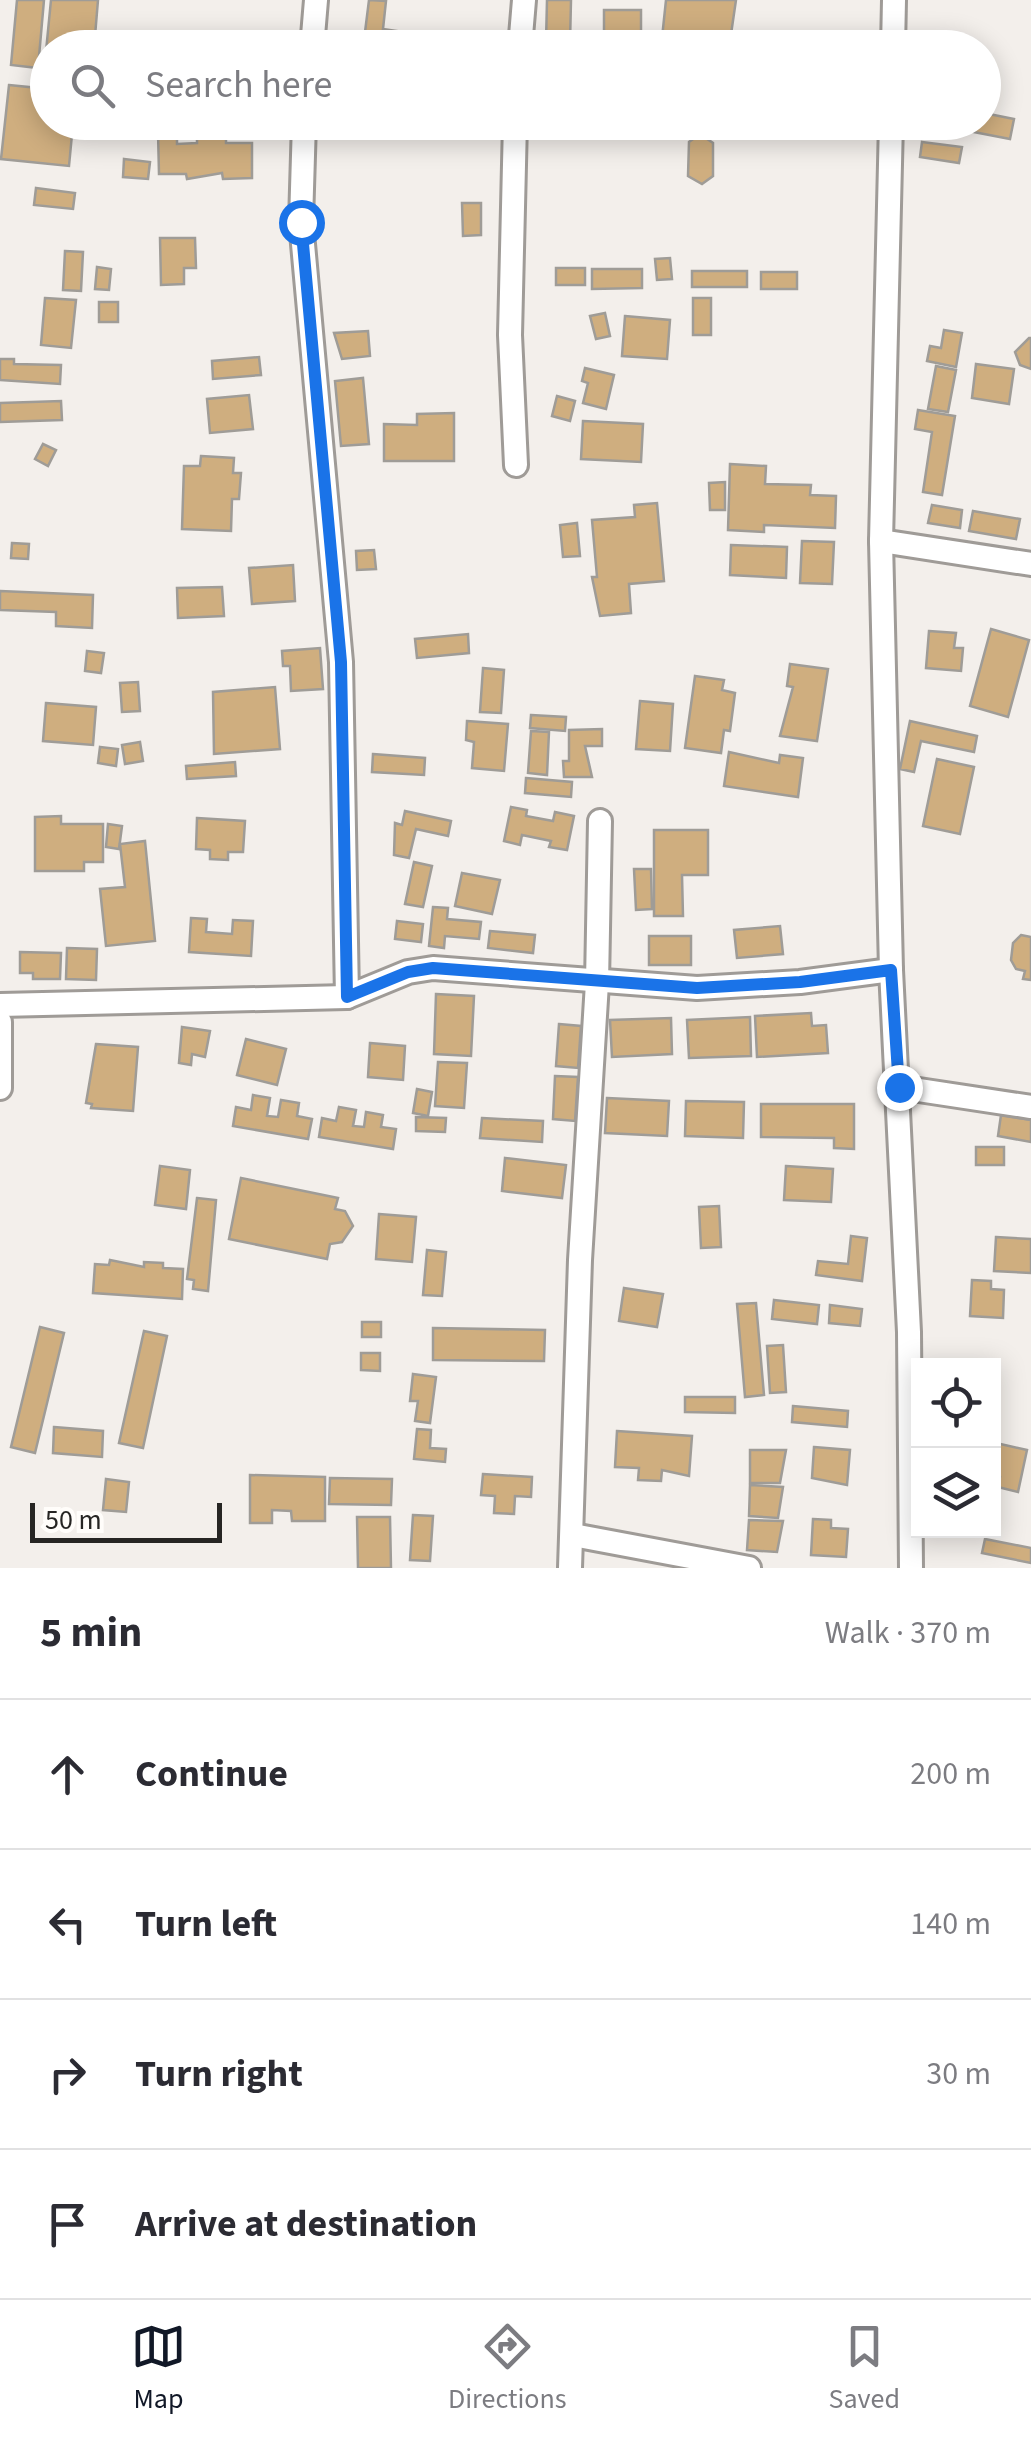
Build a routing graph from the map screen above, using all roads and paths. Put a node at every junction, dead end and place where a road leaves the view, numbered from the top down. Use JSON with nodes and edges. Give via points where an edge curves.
{"nodes":[{"id":1,"x":316,"y":0,"type":"edge"},
{"id":2,"x":524,"y":0,"type":"edge"},
{"id":3,"x":894,"y":0,"type":"edge"},
{"id":4,"x":314,"y":30,"type":"edge"},
{"id":5,"x":522,"y":30,"type":"edge"},
{"id":6,"x":893,"y":30,"type":"edge"},
{"id":7,"x":303,"y":140,"type":"edge"},
{"id":8,"x":515,"y":140,"type":"edge"},
{"id":9,"x":891,"y":140,"type":"edge"},
{"id":10,"x":516,"y":465,"type":"dead end"},
{"id":11,"x":881,"y":541,"type":"junction"},
{"id":12,"x":1031,"y":564,"type":"edge"},
{"id":13,"x":600,"y":821,"type":"dead end"},
{"id":14,"x":891,"y":970,"type":"junction"},
{"id":15,"x":597,"y":982,"type":"junction"},
{"id":16,"x":347,"y":997,"type":"junction"},
{"id":17,"x":0,"y":1004,"type":"edge"},
{"id":18,"x":0,"y":1022,"type":"edge"},
{"id":19,"x":899,"y":1087,"type":"junction"},
{"id":20,"x":0,"y":1088,"type":"edge"},
{"id":21,"x":1031,"y":1107,"type":"edge"},
{"id":22,"x":573,"y":1535,"type":"junction"},
{"id":23,"x":570,"y":1568,"type":"edge"},
{"id":24,"x":749,"y":1568,"type":"edge"},
{"id":25,"x":912,"y":1568,"type":"edge"}],
"edges":[{"from":1,"to":4,"type":"street"},
{"from":2,"to":5,"type":"street"},
{"from":3,"to":6,"type":"street"},
{"from":7,"to":16,"type":"street","via":[[301,222],[341,662]]},
{"from":8,"to":10,"type":"street","via":[[510,335]]},
{"from":9,"to":11,"type":"street"},
{"from":11,"to":12,"type":"street"},
{"from":11,"to":14,"type":"street"},
{"from":13,"to":15,"type":"street"},
{"from":14,"to":15,"type":"street","via":[[697,988]]},
{"from":14,"to":19,"type":"street"},
{"from":15,"to":16,"type":"street","via":[[433,968]]},
{"from":15,"to":22,"type":"street"},
{"from":16,"to":17,"type":"street"},
{"from":18,"to":20,"type":"street"},
{"from":19,"to":21,"type":"street"},
{"from":19,"to":25,"type":"street"},
{"from":22,"to":23,"type":"street"},
{"from":22,"to":24,"type":"street"}]}
